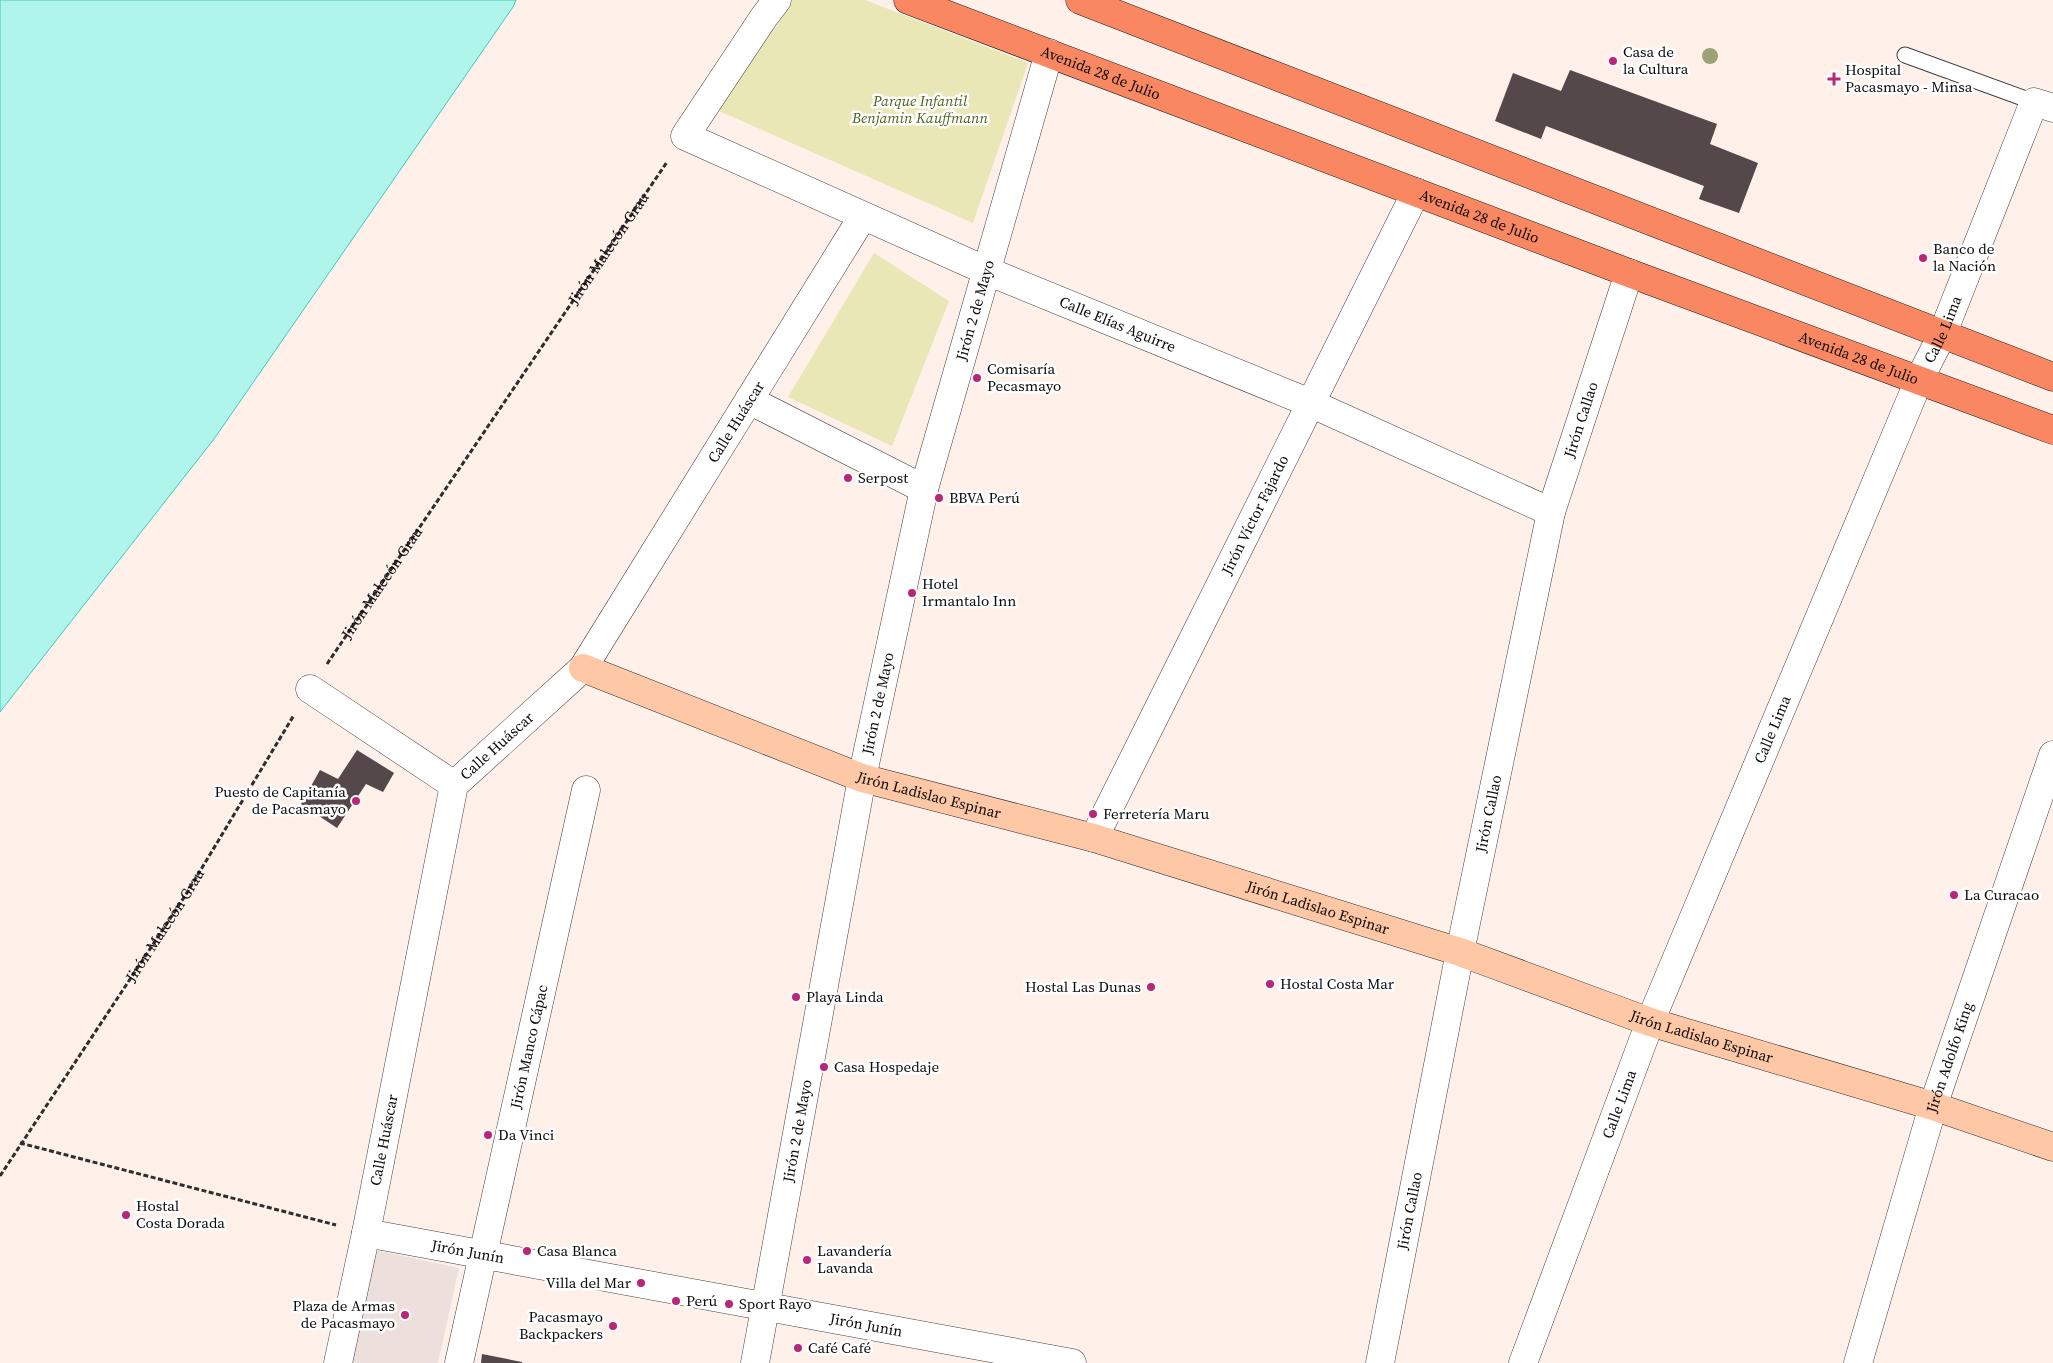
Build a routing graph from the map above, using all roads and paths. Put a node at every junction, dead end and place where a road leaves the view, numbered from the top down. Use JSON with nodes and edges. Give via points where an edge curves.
{"nodes":[{"id":1,"x":778,"y":0,"type":"edge"},
{"id":2,"x":908,"y":0,"type":"edge"},
{"id":3,"x":1080,"y":0,"type":"edge"},
{"id":4,"x":1049,"y":53,"type":"junction"},
{"id":5,"x":1905,"y":55,"type":"dead end"},
{"id":6,"x":2044,"y":105,"type":"edge"},
{"id":7,"x":685,"y":136,"type":"junction"},
{"id":8,"x":1416,"y":192,"type":"junction"},
{"id":9,"x":863,"y":216,"type":"junction"},
{"id":10,"x":986,"y":271,"type":"junction"},
{"id":11,"x":1629,"y":272,"type":"junction"},
{"id":12,"x":1942,"y":335,"type":"junction"},
{"id":13,"x":2053,"y":377,"type":"edge"},
{"id":14,"x":1919,"y":380,"type":"junction"},
{"id":15,"x":749,"y":400,"type":"junction"},
{"id":16,"x":1310,"y":403,"type":"junction"},
{"id":17,"x":2053,"y":430,"type":"edge"},
{"id":18,"x":924,"y":489,"type":"junction"},
{"id":19,"x":1551,"y":512,"type":"junction"},
{"id":20,"x":583,"y":668,"type":"junction"},
{"id":21,"x":310,"y":688,"type":"junction"},
{"id":22,"x":2053,"y":755,"type":"edge"},
{"id":23,"x":862,"y":778,"type":"junction"},
{"id":24,"x":454,"y":785,"type":"junction"},
{"id":25,"x":586,"y":790,"type":"dead end"},
{"id":26,"x":1094,"y":838,"type":"junction"},
{"id":27,"x":1460,"y":952,"type":"junction"},
{"id":28,"x":1650,"y":1022,"type":"junction"},
{"id":29,"x":1933,"y":1106,"type":"junction"},
{"id":30,"x":20,"y":1143,"type":"junction"},
{"id":31,"x":2053,"y":1147,"type":"edge"},
{"id":32,"x":0,"y":1176,"type":"edge"},
{"id":33,"x":366,"y":1232,"type":"junction"},
{"id":34,"x":482,"y":1254,"type":"junction"},
{"id":35,"x":766,"y":1306,"type":"junction"},
{"id":36,"x":338,"y":1363,"type":"edge"},
{"id":37,"x":459,"y":1363,"type":"edge"},
{"id":38,"x":755,"y":1363,"type":"edge"},
{"id":39,"x":1072,"y":1363,"type":"edge"},
{"id":40,"x":1380,"y":1363,"type":"edge"},
{"id":41,"x":1524,"y":1363,"type":"edge"},
{"id":42,"x":1858,"y":1363,"type":"edge"}],
"edges":[{"from":1,"to":7,"type":"street"},
{"from":2,"to":4,"type":"main road","name":"Avenida 28 de Julio"},
{"from":3,"to":12,"type":"main road"},
{"from":4,"to":8,"type":"main road","name":"Avenida 28 de Julio"},
{"from":4,"to":10,"type":"street","name":"Jirón 2 de Mayo"},
{"from":5,"to":6,"type":"lane"},
{"from":6,"to":12,"type":"street","name":"Calle Lima"},
{"from":7,"to":9,"type":"street","name":"Calle Elías Aguirre"},
{"from":7,"to":21,"type":"path","name":"Jirón Malecón Grau"},
{"from":8,"to":11,"type":"main road","name":"Avenida 28 de Julio"},
{"from":8,"to":16,"type":"street","name":"Jirón Víctor Fajardo"},
{"from":9,"to":10,"type":"street","name":"Calle Elías Aguirre"},
{"from":9,"to":15,"type":"street","name":"Calle Huáscar"},
{"from":10,"to":16,"type":"street","name":"Calle Elías Aguirre"},
{"from":10,"to":18,"type":"street","name":"Jirón 2 de Mayo"},
{"from":11,"to":14,"type":"main road","name":"Avenida 28 de Julio"},
{"from":11,"to":19,"type":"street","name":"Jirón Callao"},
{"from":12,"to":13,"type":"main road"},
{"from":12,"to":14,"type":"street","name":"Calle Lima"},
{"from":14,"to":17,"type":"main road","name":"Avenida 28 de Julio"},
{"from":14,"to":28,"type":"street","name":"Calle Lima"},
{"from":15,"to":18,"type":"street"},
{"from":15,"to":20,"type":"street","name":"Calle Huáscar"},
{"from":16,"to":19,"type":"street","name":"Calle Elías Aguirre"},
{"from":16,"to":26,"type":"street","name":"Jirón Víctor Fajardo"},
{"from":18,"to":23,"type":"street","name":"Jirón 2 de Mayo"},
{"from":19,"to":27,"type":"street","name":"Jirón Callao"},
{"from":20,"to":23,"type":"main road","name":"Jirón Ladislao Espinar"},
{"from":20,"to":24,"type":"street","name":"Calle Huáscar"},
{"from":21,"to":24,"type":"street"},
{"from":21,"to":30,"type":"path","name":"Jirón Malecón Grau","via":[[185,896]]},
{"from":22,"to":29,"type":"street","name":"Jirón Adolfo King"},
{"from":23,"to":26,"type":"main road","name":"Jirón Ladislao Espinar"},
{"from":23,"to":35,"type":"street","name":"Jirón 2 de Mayo"},
{"from":24,"to":33,"type":"street","name":"Calle Huáscar"},
{"from":25,"to":34,"type":"street","name":"Jirón Manco Cápac"},
{"from":26,"to":27,"type":"main road","name":"Jirón Ladislao Espinar"},
{"from":27,"to":28,"type":"main road","name":"Jirón Ladislao Espinar"},
{"from":27,"to":40,"type":"street","name":"Jirón Callao"},
{"from":28,"to":29,"type":"main road","name":"Jirón Ladislao Espinar"},
{"from":28,"to":41,"type":"street","name":"Calle Lima"},
{"from":29,"to":31,"type":"main road","name":"Jirón Ladislao Espinar"},
{"from":29,"to":42,"type":"street","name":"Jirón Adolfo King"},
{"from":30,"to":32,"type":"path","name":"Jirón Malecón Grau"},
{"from":30,"to":33,"type":"path"},
{"from":33,"to":34,"type":"street","name":"Jirón Junín"},
{"from":33,"to":36,"type":"street","name":"Calle Huáscar"},
{"from":34,"to":35,"type":"street","name":"Jirón Junín"},
{"from":34,"to":37,"type":"street","name":"Jirón Manco Cápac"},
{"from":35,"to":38,"type":"street","name":"Jirón 2 de Mayo"},
{"from":35,"to":39,"type":"street","name":"Jirón Junín"}]}
